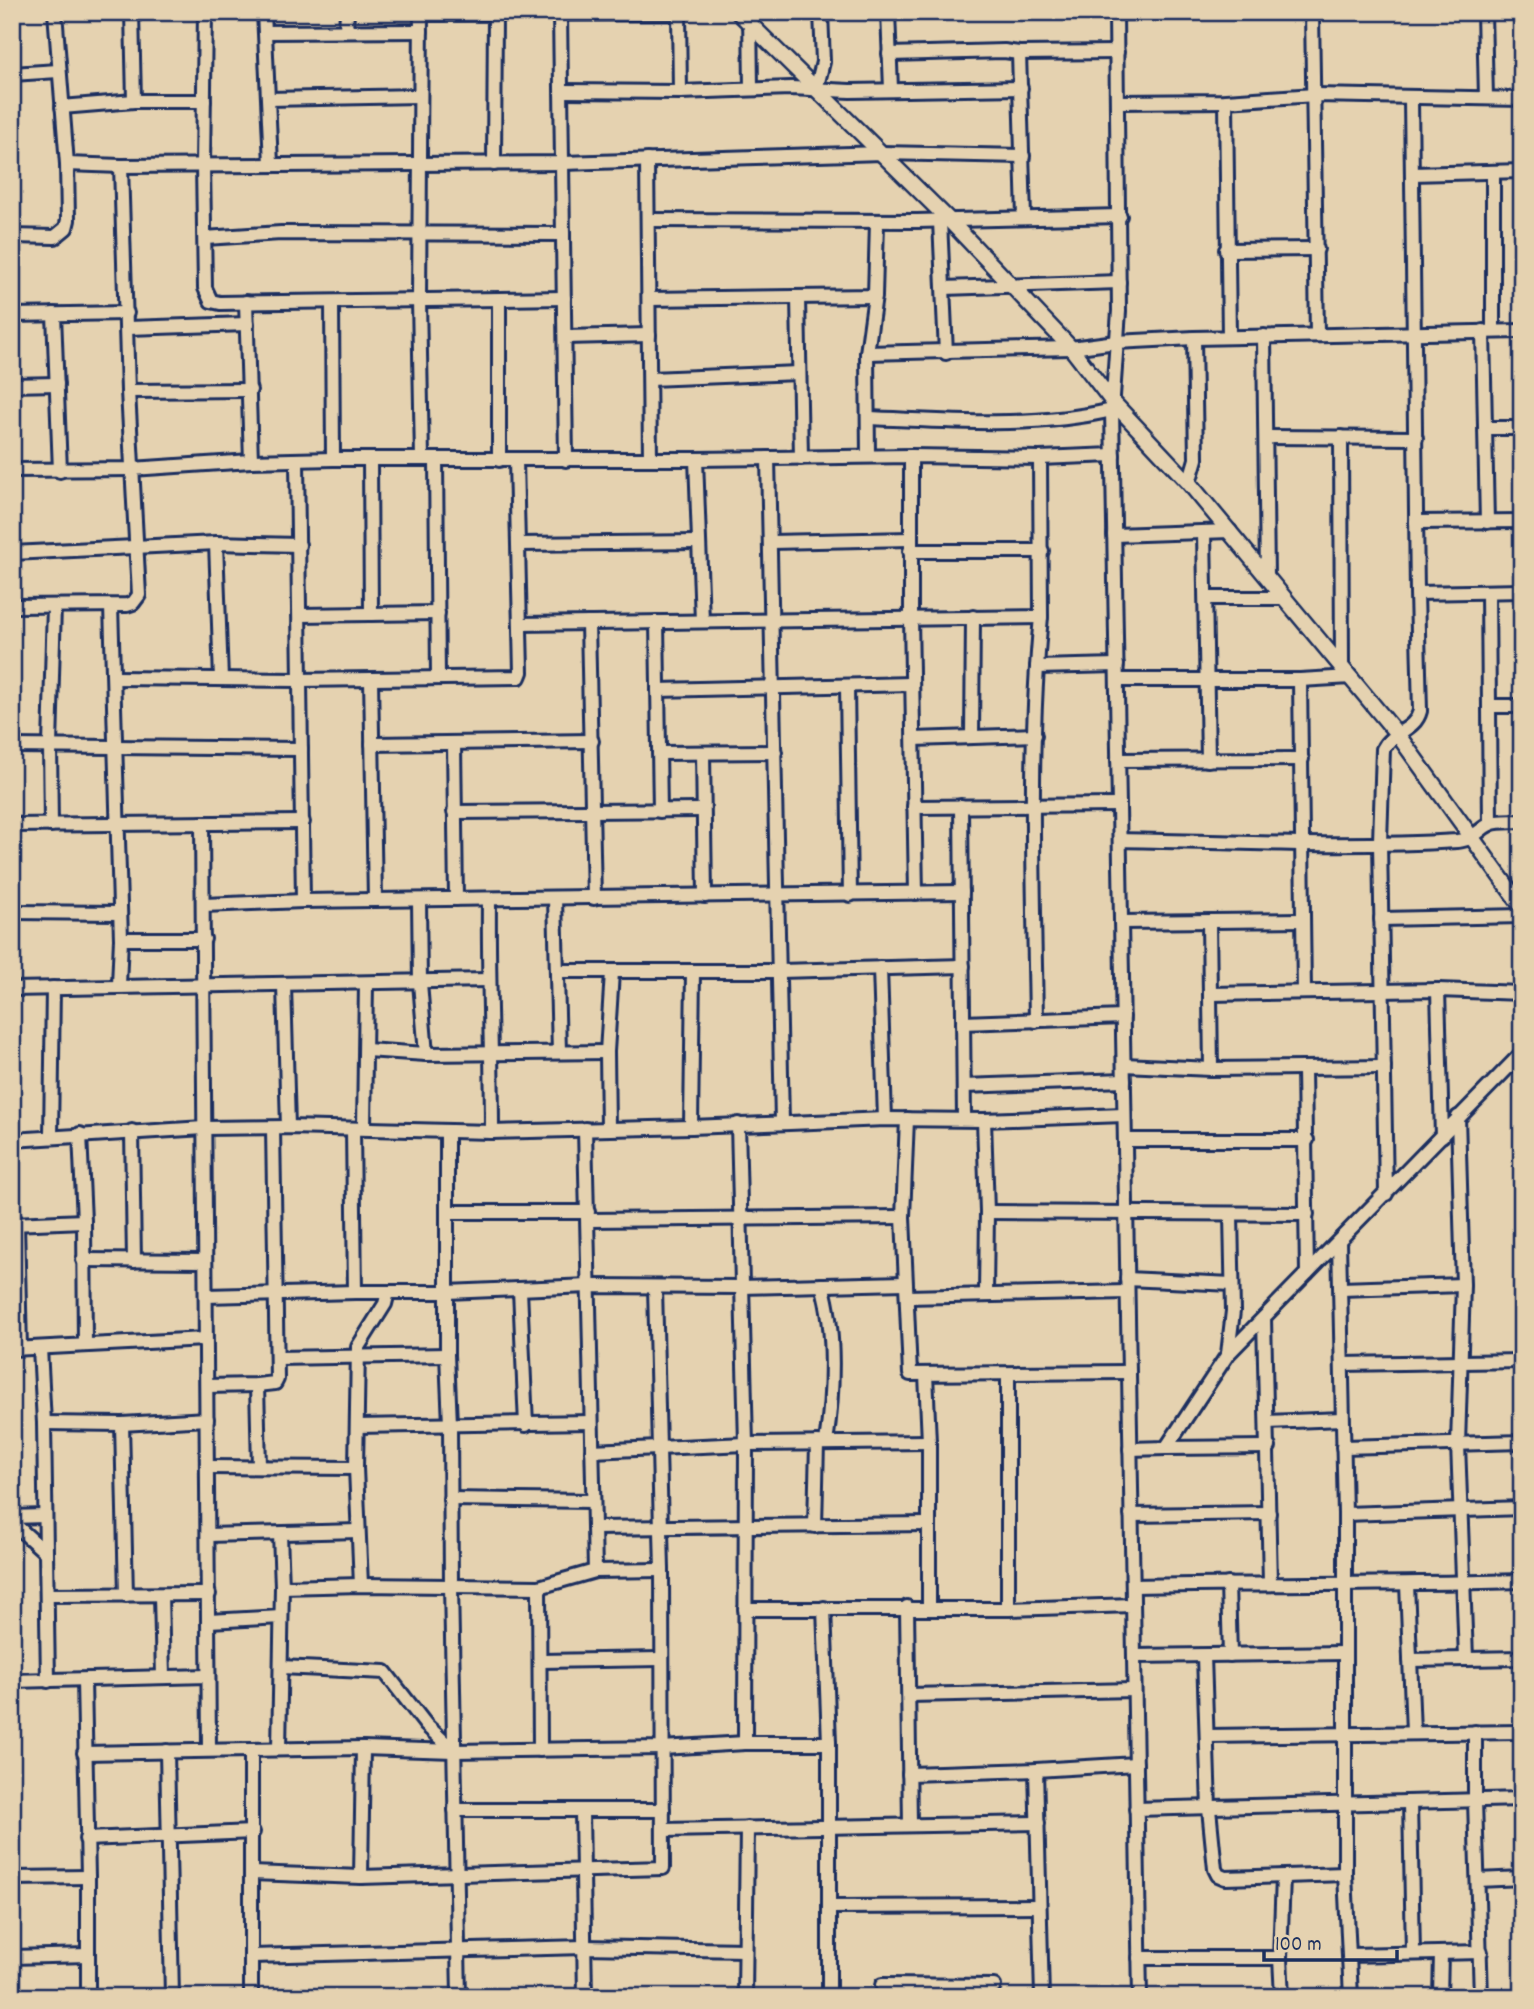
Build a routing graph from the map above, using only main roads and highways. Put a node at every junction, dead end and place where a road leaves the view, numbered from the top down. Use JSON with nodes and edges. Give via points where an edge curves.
{"nodes":[{"id":1,"x":738,"y":12,"type":"edge"},
{"id":2,"x":750,"y":18,"type":"edge"},
{"id":3,"x":1522,"y":907,"type":"edge"}],
"edges":[{"from":1,"to":2,"type":"main road"},
{"from":2,"to":3,"type":"main road","via":[[1071,348],[1112,405],[1189,483],[1398,735]]}]}
